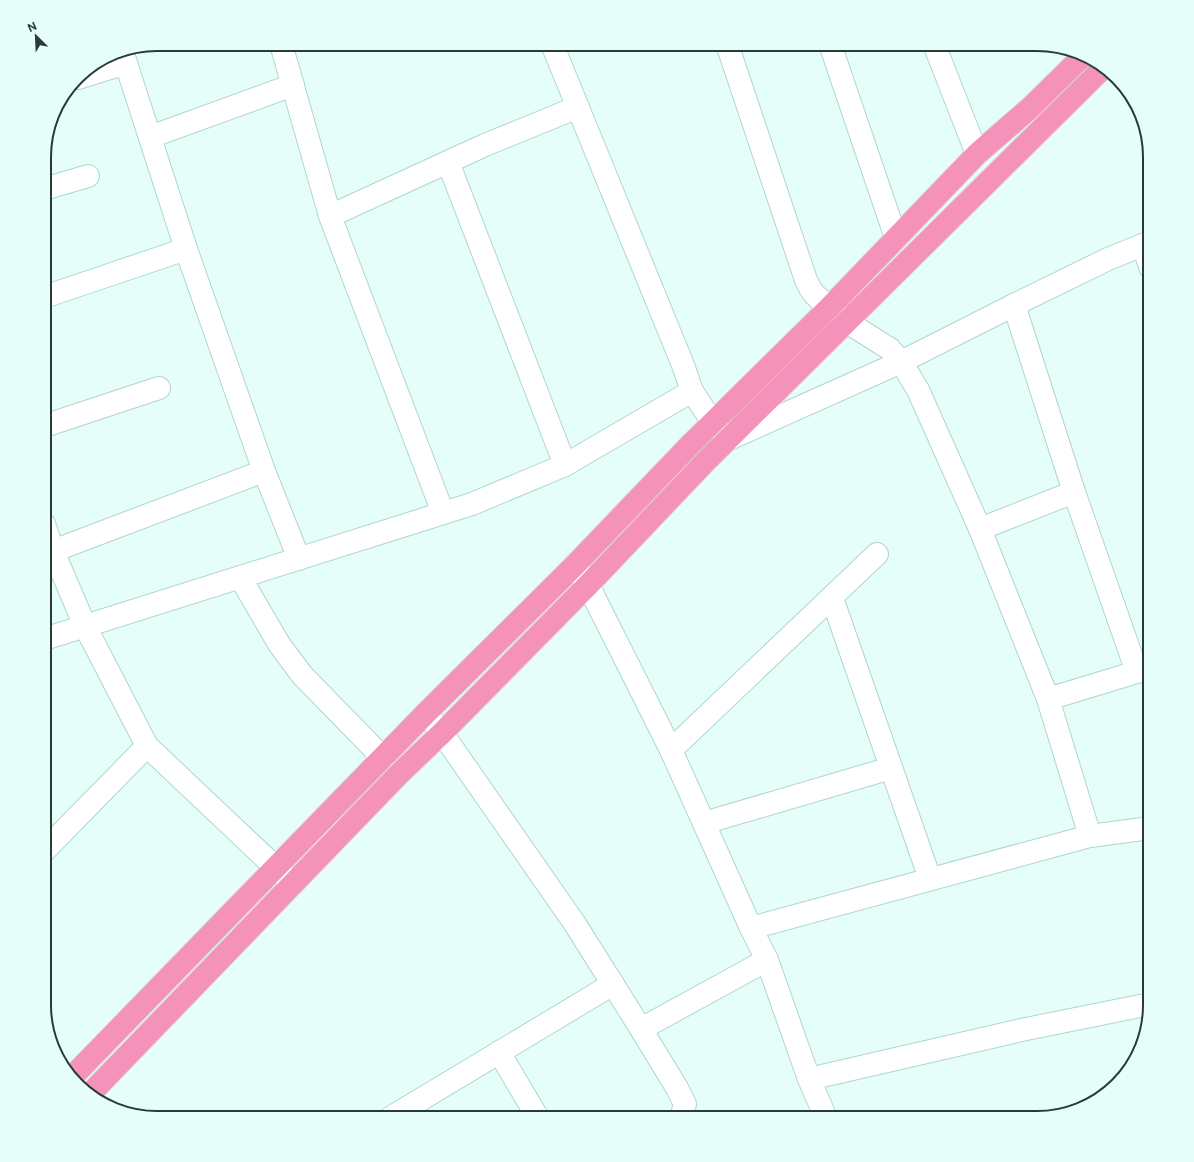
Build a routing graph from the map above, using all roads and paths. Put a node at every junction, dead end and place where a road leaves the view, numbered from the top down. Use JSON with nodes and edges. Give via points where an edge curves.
{"nodes":[{"id":1,"x":283,"y":51,"type":"edge"},
{"id":2,"x":555,"y":51,"type":"edge"},
{"id":3,"x":729,"y":51,"type":"edge"},
{"id":4,"x":832,"y":51,"type":"edge"},
{"id":5,"x":937,"y":51,"type":"edge"},
{"id":6,"x":124,"y":57,"type":"edge"},
{"id":7,"x":1079,"y":60,"type":"edge"},
{"id":8,"x":99,"y":68,"type":"edge"},
{"id":9,"x":1100,"y":71,"type":"edge"},
{"id":10,"x":293,"y":84,"type":"junction"},
{"id":11,"x":578,"y":107,"type":"junction"},
{"id":12,"x":150,"y":137,"type":"junction"},
{"id":13,"x":977,"y":154,"type":"junction"},
{"id":14,"x":448,"y":162,"type":"junction"},
{"id":15,"x":88,"y":176,"type":"dead end"},
{"id":16,"x":51,"y":187,"type":"edge"},
{"id":17,"x":330,"y":216,"type":"junction"},
{"id":18,"x":896,"y":238,"type":"junction"},
{"id":19,"x":1143,"y":245,"type":"edge"},
{"id":20,"x":186,"y":249,"type":"junction"},
{"id":21,"x":51,"y":295,"type":"edge"},
{"id":22,"x":1014,"y":305,"type":"junction"},
{"id":23,"x":830,"y":307,"type":"junction"},
{"id":24,"x":847,"y":322,"type":"junction"},
{"id":25,"x":901,"y":362,"type":"junction"},
{"id":26,"x":159,"y":388,"type":"dead end"},
{"id":27,"x":692,"y":391,"type":"junction"},
{"id":28,"x":713,"y":423,"type":"junction"},
{"id":29,"x":51,"y":424,"type":"edge"},
{"id":30,"x":729,"y":439,"type":"junction"},
{"id":31,"x":565,"y":465,"type":"junction"},
{"id":32,"x":264,"y":471,"type":"junction"},
{"id":33,"x":1074,"y":492,"type":"junction"},
{"id":34,"x":443,"y":513,"type":"junction"},
{"id":35,"x":980,"y":529,"type":"junction"},
{"id":36,"x":51,"y":546,"type":"edge"},
{"id":37,"x":53,"y":552,"type":"junction"},
{"id":38,"x":877,"y":554,"type":"dead end"},
{"id":39,"x":299,"y":559,"type":"junction"},
{"id":40,"x":575,"y":565,"type":"junction"},
{"id":41,"x":240,"y":577,"type":"junction"},
{"id":42,"x":588,"y":585,"type":"junction"},
{"id":43,"x":832,"y":598,"type":"junction"},
{"id":44,"x":85,"y":626,"type":"junction"},
{"id":45,"x":51,"y":637,"type":"edge"},
{"id":46,"x":1143,"y":670,"type":"edge"},
{"id":47,"x":1048,"y":699,"type":"junction"},
{"id":48,"x":426,"y":713,"type":"junction"},
{"id":49,"x":442,"y":733,"type":"junction"},
{"id":50,"x":147,"y":746,"type":"junction"},
{"id":51,"x":671,"y":750,"type":"junction"},
{"id":52,"x":383,"y":758,"type":"junction"},
{"id":53,"x":891,"y":768,"type":"junction"},
{"id":54,"x":704,"y":823,"type":"junction"},
{"id":55,"x":1143,"y":829,"type":"edge"},
{"id":56,"x":1090,"y":836,"type":"junction"},
{"id":57,"x":51,"y":843,"type":"edge"},
{"id":58,"x":275,"y":867,"type":"junction"},
{"id":59,"x":930,"y":879,"type":"junction"},
{"id":60,"x":293,"y":884,"type":"junction"},
{"id":61,"x":751,"y":928,"type":"junction"},
{"id":62,"x":767,"y":960,"type":"junction"},
{"id":63,"x":613,"y":984,"type":"junction"},
{"id":64,"x":1143,"y":1005,"type":"edge"},
{"id":65,"x":641,"y":1029,"type":"junction"},
{"id":66,"x":499,"y":1052,"type":"junction"},
{"id":67,"x":76,"y":1073,"type":"edge"},
{"id":68,"x":809,"y":1079,"type":"junction"},
{"id":69,"x":94,"y":1090,"type":"edge"},
{"id":70,"x":402,"y":1111,"type":"edge"},
{"id":71,"x":534,"y":1111,"type":"edge"},
{"id":72,"x":685,"y":1111,"type":"edge"},
{"id":73,"x":823,"y":1111,"type":"edge"}],
"edges":[{"from":1,"to":10,"type":"street"},
{"from":2,"to":11,"type":"street"},
{"from":3,"to":23,"type":"street","via":[[806,280],[815,295]]},
{"from":4,"to":18,"type":"street"},
{"from":5,"to":13,"type":"street"},
{"from":6,"to":8,"type":"street"},
{"from":6,"to":12,"type":"street"},
{"from":7,"to":13,"type":"highway","via":[[1030,108]]},
{"from":9,"to":24,"type":"highway"},
{"from":10,"to":12,"type":"street"},
{"from":10,"to":17,"type":"street"},
{"from":11,"to":14,"type":"street"},
{"from":11,"to":27,"type":"street"},
{"from":12,"to":20,"type":"street"},
{"from":13,"to":18,"type":"highway"},
{"from":14,"to":17,"type":"street"},
{"from":14,"to":31,"type":"street"},
{"from":15,"to":16,"type":"street"},
{"from":17,"to":34,"type":"street"},
{"from":18,"to":23,"type":"highway"},
{"from":19,"to":22,"type":"street","via":[[1108,259]]},
{"from":20,"to":21,"type":"street"},
{"from":20,"to":32,"type":"street"},
{"from":22,"to":25,"type":"street"},
{"from":22,"to":33,"type":"street"},
{"from":23,"to":24,"type":"street"},
{"from":23,"to":28,"type":"highway"},
{"from":24,"to":25,"type":"street","via":[[890,349]]},
{"from":24,"to":30,"type":"highway"},
{"from":25,"to":30,"type":"street"},
{"from":25,"to":35,"type":"street","via":[[918,390]]},
{"from":26,"to":29,"type":"street"},
{"from":27,"to":28,"type":"street"},
{"from":27,"to":31,"type":"street"},
{"from":28,"to":30,"type":"street"},
{"from":28,"to":40,"type":"highway"},
{"from":30,"to":42,"type":"highway"},
{"from":31,"to":34,"type":"street","via":[[472,504]]},
{"from":32,"to":37,"type":"street"},
{"from":32,"to":39,"type":"street"},
{"from":33,"to":35,"type":"street"},
{"from":33,"to":46,"type":"street"},
{"from":34,"to":39,"type":"street"},
{"from":35,"to":47,"type":"street"},
{"from":36,"to":37,"type":"street"},
{"from":37,"to":44,"type":"street"},
{"from":38,"to":43,"type":"street"},
{"from":39,"to":41,"type":"street"},
{"from":40,"to":42,"type":"street"},
{"from":40,"to":48,"type":"highway"},
{"from":41,"to":44,"type":"street"},
{"from":41,"to":52,"type":"street","via":[[279,644],[302,675]]},
{"from":42,"to":49,"type":"highway"},
{"from":42,"to":51,"type":"street"},
{"from":43,"to":51,"type":"street"},
{"from":43,"to":53,"type":"street"},
{"from":44,"to":45,"type":"street"},
{"from":44,"to":50,"type":"street"},
{"from":46,"to":47,"type":"street"},
{"from":47,"to":56,"type":"street"},
{"from":48,"to":49,"type":"street"},
{"from":48,"to":52,"type":"highway"},
{"from":49,"to":60,"type":"highway"},
{"from":49,"to":63,"type":"street","via":[[575,924]]},
{"from":50,"to":57,"type":"street"},
{"from":50,"to":58,"type":"street"},
{"from":51,"to":54,"type":"street"},
{"from":52,"to":58,"type":"highway"},
{"from":53,"to":54,"type":"street"},
{"from":53,"to":59,"type":"street"},
{"from":54,"to":61,"type":"street"},
{"from":55,"to":56,"type":"street"},
{"from":56,"to":59,"type":"street"},
{"from":58,"to":60,"type":"street"},
{"from":58,"to":67,"type":"highway"},
{"from":59,"to":61,"type":"street"},
{"from":60,"to":69,"type":"highway"},
{"from":61,"to":62,"type":"street"},
{"from":62,"to":65,"type":"street"},
{"from":62,"to":68,"type":"street"},
{"from":63,"to":65,"type":"street"},
{"from":63,"to":66,"type":"street"},
{"from":64,"to":68,"type":"street","via":[[1026,1029]]},
{"from":65,"to":72,"type":"street","via":[[677,1088]]},
{"from":66,"to":70,"type":"street"},
{"from":66,"to":71,"type":"street"},
{"from":68,"to":73,"type":"street"}]}
